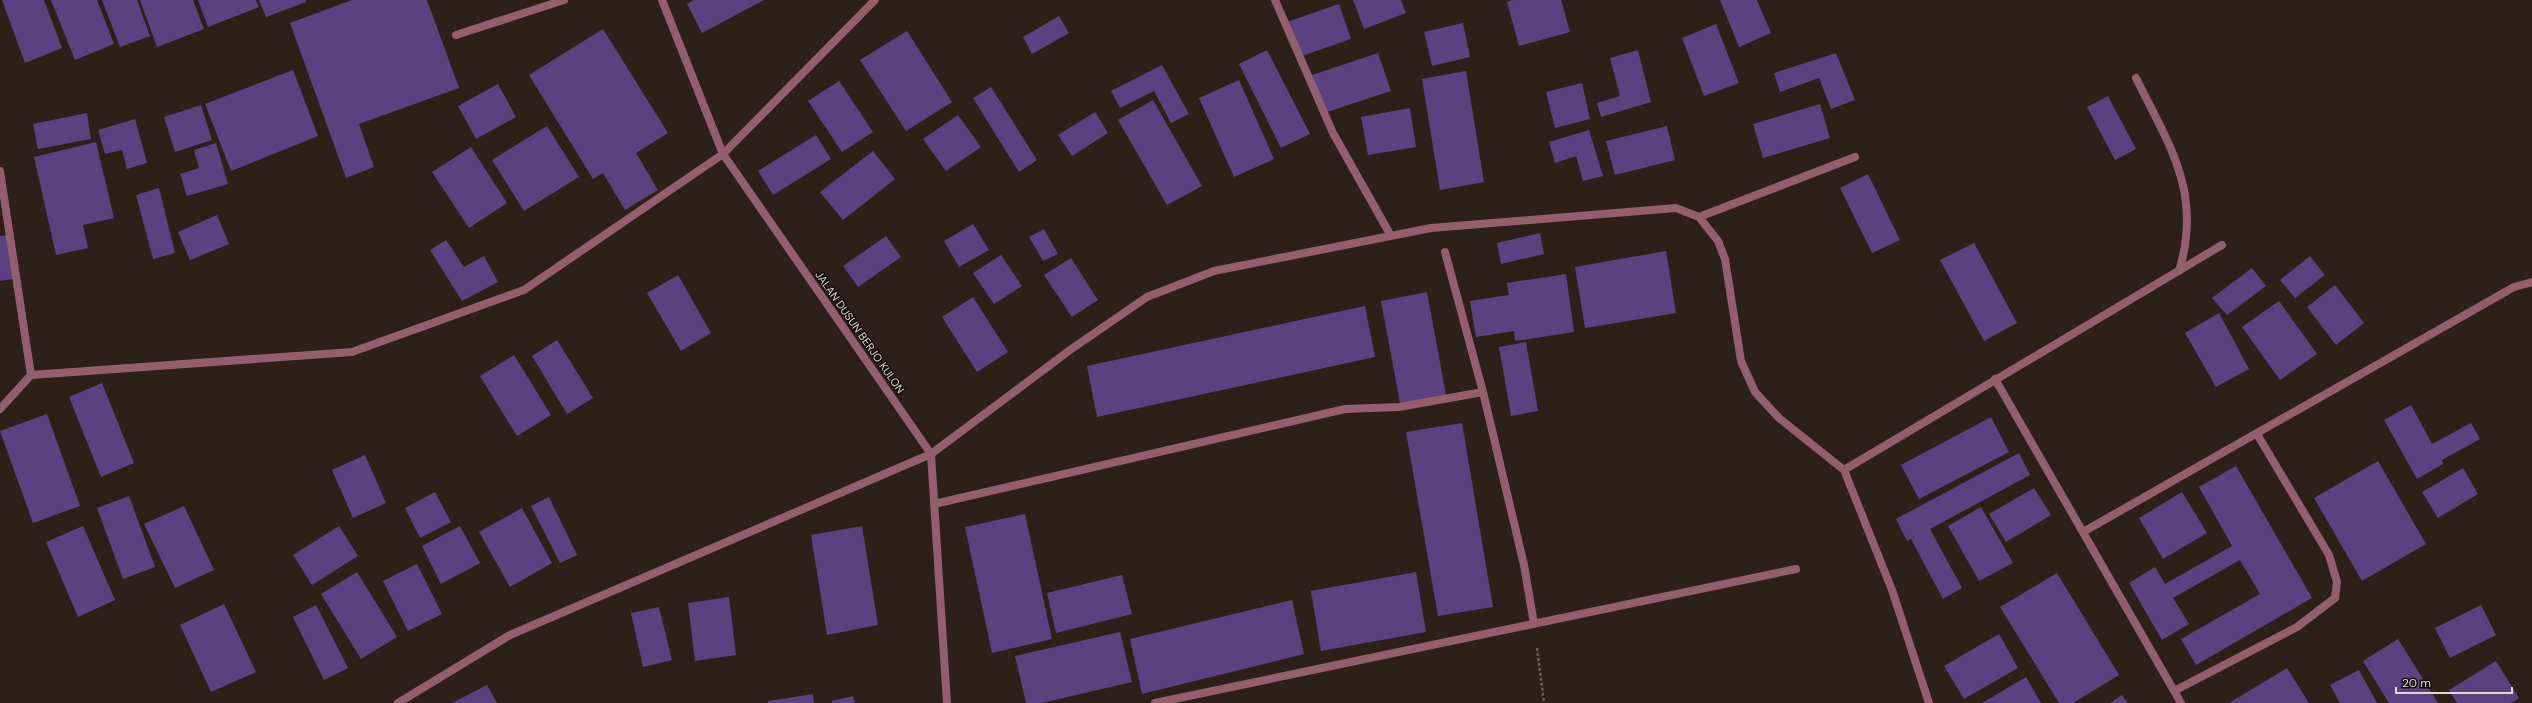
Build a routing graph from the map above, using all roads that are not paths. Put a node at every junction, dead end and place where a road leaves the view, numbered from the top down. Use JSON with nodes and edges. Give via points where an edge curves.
{"nodes":[{"id":1,"x":564,"y":0,"type":"edge"},
{"id":2,"x":662,"y":0,"type":"edge"},
{"id":3,"x":875,"y":0,"type":"edge"},
{"id":4,"x":1275,"y":0,"type":"edge"},
{"id":5,"x":456,"y":35,"type":"dead end"},
{"id":6,"x":2136,"y":78,"type":"dead end"},
{"id":7,"x":723,"y":154,"type":"junction"},
{"id":8,"x":1855,"y":157,"type":"dead end"},
{"id":9,"x":0,"y":171,"type":"edge"},
{"id":10,"x":1699,"y":217,"type":"junction"},
{"id":11,"x":1391,"y":236,"type":"junction"},
{"id":12,"x":2222,"y":246,"type":"dead end"},
{"id":13,"x":1445,"y":252,"type":"dead end"},
{"id":14,"x":2179,"y":271,"type":"junction"},
{"id":15,"x":2532,"y":282,"type":"edge"},
{"id":16,"x":31,"y":375,"type":"junction"},
{"id":17,"x":1995,"y":379,"type":"junction"},
{"id":18,"x":1482,"y":392,"type":"junction"},
{"id":19,"x":0,"y":409,"type":"edge"},
{"id":20,"x":2257,"y":434,"type":"junction"},
{"id":21,"x":931,"y":454,"type":"junction"},
{"id":22,"x":1844,"y":470,"type":"junction"},
{"id":23,"x":934,"y":504,"type":"junction"},
{"id":24,"x":2083,"y":532,"type":"junction"},
{"id":25,"x":1796,"y":569,"type":"dead end"},
{"id":26,"x":1534,"y":624,"type":"junction"},
{"id":27,"x":2174,"y":692,"type":"junction"},
{"id":28,"x":398,"y":703,"type":"edge"},
{"id":29,"x":947,"y":703,"type":"edge"},
{"id":30,"x":1155,"y":703,"type":"edge"},
{"id":31,"x":1929,"y":703,"type":"edge"},
{"id":32,"x":2181,"y":703,"type":"edge"}],
"edges":[{"from":1,"to":5,"type":"street"},
{"from":2,"to":7,"type":"street","name":"JALAN DUSUN BERJO KULON"},
{"from":3,"to":7,"type":"street"},
{"from":4,"to":11,"type":"street","via":[[1333,133]]},
{"from":6,"to":14,"type":"street","via":[[2162,130],[2185,189],[2188,230]]},
{"from":7,"to":16,"type":"street","via":[[524,290],[352,352]]},
{"from":7,"to":21,"type":"street","name":"JALAN DUSUN BERJO KULON"},
{"from":8,"to":10,"type":"street"},
{"from":9,"to":16,"type":"street"},
{"from":10,"to":11,"type":"street","via":[[1676,208],[1431,228]]},
{"from":10,"to":22,"type":"street","via":[[1718,241],[1726,259],[1741,361],[1755,392],[1779,418]]},
{"from":11,"to":21,"type":"street","via":[[1214,271],[1147,297],[1070,350]]},
{"from":12,"to":14,"type":"street"},
{"from":13,"to":18,"type":"street"},
{"from":14,"to":17,"type":"street"},
{"from":15,"to":20,"type":"street","via":[[2514,287]]},
{"from":16,"to":19,"type":"street"},
{"from":17,"to":22,"type":"street"},
{"from":17,"to":24,"type":"street"},
{"from":18,"to":23,"type":"street","via":[[1399,407],[1345,409]]},
{"from":18,"to":26,"type":"street","via":[[1524,565]]},
{"from":20,"to":24,"type":"street"},
{"from":20,"to":27,"type":"street","via":[[2329,555],[2338,582],[2335,598],[2297,627]]},
{"from":21,"to":23,"type":"street"},
{"from":21,"to":28,"type":"street","via":[[510,635]]},
{"from":22,"to":31,"type":"street","via":[[1892,590]]},
{"from":23,"to":29,"type":"street"},
{"from":24,"to":27,"type":"street"},
{"from":25,"to":26,"type":"street"},
{"from":26,"to":30,"type":"street"},
{"from":27,"to":32,"type":"street"}]}
